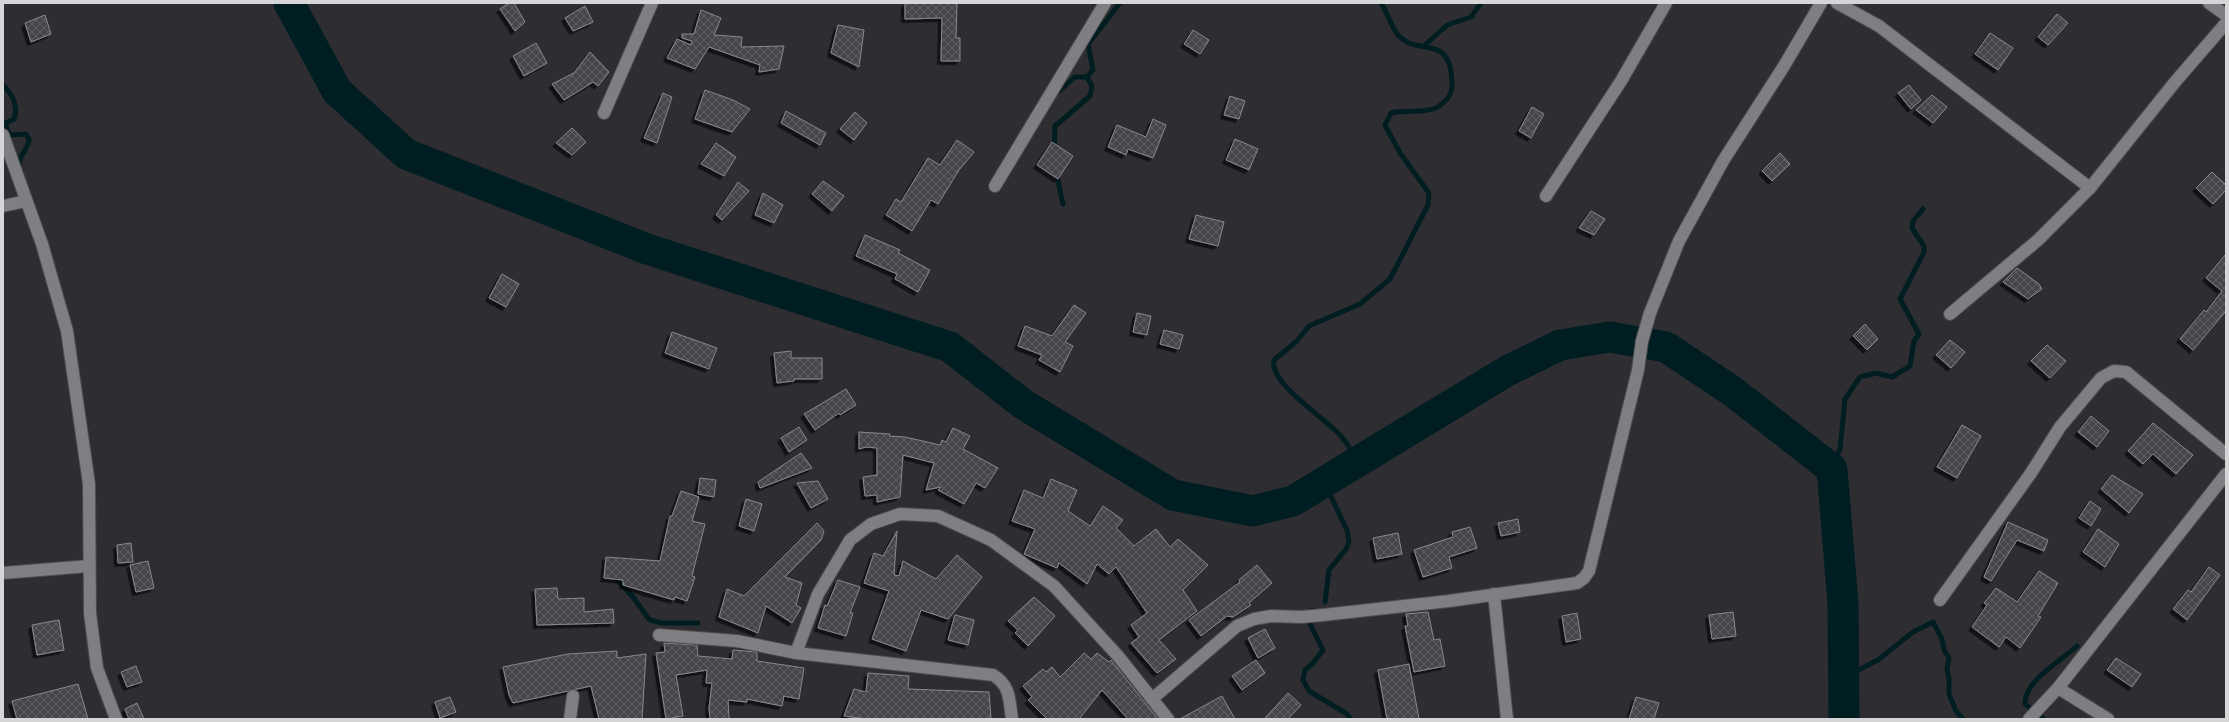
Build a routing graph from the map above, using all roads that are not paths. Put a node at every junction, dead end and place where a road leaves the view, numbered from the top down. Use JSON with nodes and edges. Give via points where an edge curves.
{"nodes":[{"id":1,"x":652,"y":3,"type":"edge"},
{"id":2,"x":1105,"y":3,"type":"edge"},
{"id":3,"x":1666,"y":3,"type":"edge"},
{"id":4,"x":1821,"y":3,"type":"edge"},
{"id":5,"x":1837,"y":3,"type":"edge"},
{"id":6,"x":2209,"y":3,"type":"edge"},
{"id":7,"x":2226,"y":15,"type":"edge"},
{"id":8,"x":2226,"y":23,"type":"edge"},
{"id":9,"x":604,"y":113,"type":"dead end"},
{"id":10,"x":3,"y":135,"type":"edge"},
{"id":11,"x":995,"y":186,"type":"dead end"},
{"id":12,"x":2090,"y":188,"type":"junction"},
{"id":13,"x":1546,"y":196,"type":"dead end"},
{"id":14,"x":26,"y":201,"type":"junction"},
{"id":15,"x":3,"y":206,"type":"edge"},
{"id":16,"x":1950,"y":314,"type":"dead end"},
{"id":17,"x":2226,"y":454,"type":"edge"},
{"id":18,"x":2226,"y":474,"type":"edge"},
{"id":19,"x":89,"y":566,"type":"junction"},
{"id":20,"x":3,"y":574,"type":"edge"},
{"id":21,"x":1494,"y":594,"type":"junction"},
{"id":22,"x":1940,"y":600,"type":"dead end"},
{"id":23,"x":659,"y":635,"type":"dead end"},
{"id":24,"x":796,"y":653,"type":"junction"},
{"id":25,"x":2058,"y":688,"type":"junction"},
{"id":26,"x":573,"y":696,"type":"dead end"},
{"id":27,"x":1152,"y":699,"type":"junction"},
{"id":28,"x":116,"y":719,"type":"edge"},
{"id":29,"x":570,"y":719,"type":"edge"},
{"id":30,"x":1012,"y":719,"type":"edge"},
{"id":31,"x":1168,"y":719,"type":"edge"},
{"id":32,"x":1507,"y":719,"type":"edge"},
{"id":33,"x":2029,"y":719,"type":"edge"},
{"id":34,"x":2108,"y":719,"type":"edge"}],
"edges":[{"from":1,"to":9,"type":"street"},
{"from":2,"to":11,"type":"street"},
{"from":3,"to":13,"type":"street","via":[[1621,81]]},
{"from":4,"to":21,"type":"street","via":[[1723,161],[1679,242],[1642,341],[1638,370],[1589,571],[1577,583]]},
{"from":5,"to":12,"type":"street","via":[[1879,26]]},
{"from":6,"to":7,"type":"street"},
{"from":8,"to":12,"type":"street"},
{"from":10,"to":14,"type":"street"},
{"from":12,"to":16,"type":"street","via":[[2038,240]]},
{"from":14,"to":15,"type":"street"},
{"from":14,"to":19,"type":"street","via":[[42,244],[67,331],[90,484]]},
{"from":17,"to":22,"type":"street","via":[[2126,372],[2114,371],[2101,378],[2060,427],[2031,473]]},
{"from":18,"to":25,"type":"street"},
{"from":19,"to":20,"type":"street"},
{"from":19,"to":28,"type":"street","via":[[90,613],[97,668]]},
{"from":21,"to":27,"type":"street","via":[[1323,615],[1271,616],[1254,619],[1237,626]]},
{"from":21,"to":32,"type":"street"},
{"from":23,"to":24,"type":"street","via":[[736,641]]},
{"from":24,"to":27,"type":"street","via":[[818,594],[850,540],[871,524],[900,514],[938,516],[991,540],[1054,586],[1118,656]]},
{"from":24,"to":30,"type":"street","via":[[993,675],[1003,681],[1008,692]]},
{"from":25,"to":33,"type":"street"},
{"from":25,"to":34,"type":"street"},
{"from":26,"to":29,"type":"street"},
{"from":27,"to":31,"type":"street"}]}
